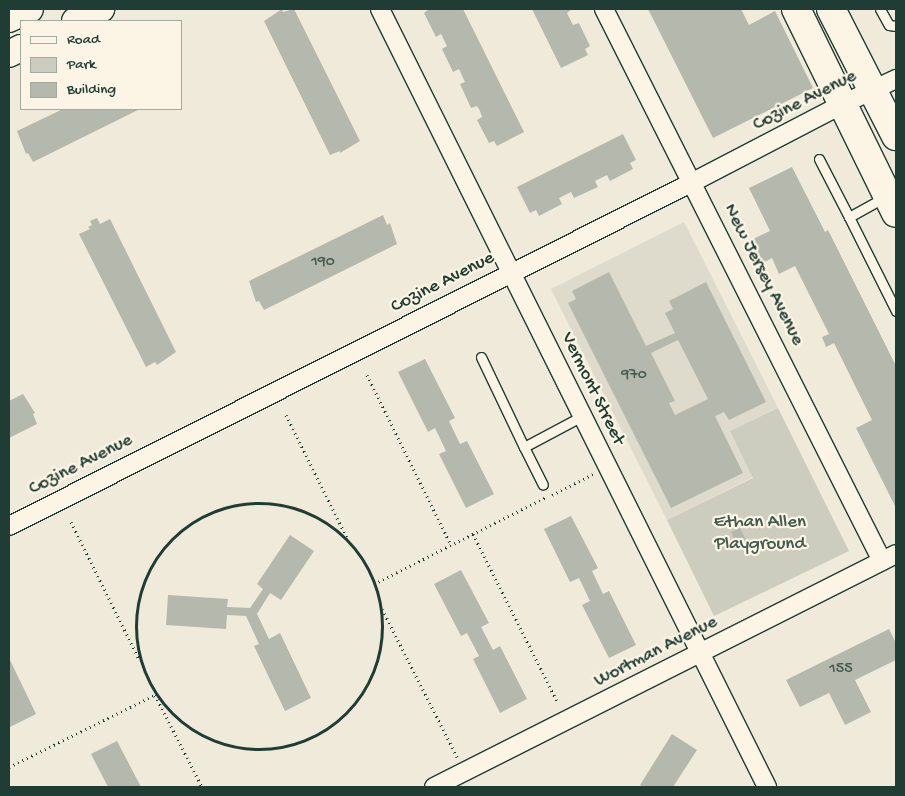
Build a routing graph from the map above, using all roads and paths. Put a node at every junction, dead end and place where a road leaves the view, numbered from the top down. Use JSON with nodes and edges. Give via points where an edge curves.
{"nodes":[{"id":1,"x":30,"y":9,"type":"edge"},
{"id":2,"x":101,"y":9,"type":"edge"},
{"id":3,"x":380,"y":9,"type":"edge"},
{"id":4,"x":604,"y":9,"type":"edge"},
{"id":5,"x":796,"y":9,"type":"edge"},
{"id":6,"x":830,"y":9,"type":"edge"},
{"id":7,"x":880,"y":9,"type":"edge"},
{"id":8,"x":9,"y":19,"type":"edge"},
{"id":9,"x":77,"y":20,"type":"edge"},
{"id":10,"x":896,"y":26,"type":"edge"},
{"id":11,"x":885,"y":84,"type":"edge"},
{"id":12,"x":843,"y":104,"type":"junction"},
{"id":13,"x":896,"y":136,"type":"edge"},
{"id":14,"x":819,"y":159,"type":"dead end"},
{"id":15,"x":692,"y":182,"type":"junction"},
{"id":16,"x":892,"y":204,"type":"edge"},
{"id":17,"x":849,"y":217,"type":"junction"},
{"id":18,"x":510,"y":273,"type":"junction"},
{"id":19,"x":896,"y":310,"type":"edge"},
{"id":20,"x":481,"y":357,"type":"dead end"},
{"id":21,"x":367,"y":375,"type":"dead end"},
{"id":22,"x":286,"y":415,"type":"dead end"},
{"id":23,"x":582,"y":416,"type":"junction"},
{"id":24,"x":524,"y":447,"type":"junction"},
{"id":25,"x":607,"y":467,"type":"junction"},
{"id":26,"x":543,"y":485,"type":"dead end"},
{"id":27,"x":71,"y":522,"type":"dead end"},
{"id":28,"x":9,"y":526,"type":"edge"},
{"id":29,"x":473,"y":534,"type":"junction"},
{"id":30,"x":347,"y":538,"type":"junction"},
{"id":31,"x":451,"y":545,"type":"junction"},
{"id":32,"x":889,"y":557,"type":"edge"},
{"id":33,"x":374,"y":584,"type":"junction"},
{"id":34,"x":382,"y":608,"type":"junction"},
{"id":35,"x":700,"y":654,"type":"junction"},
{"id":36,"x":141,"y":664,"type":"junction"},
{"id":37,"x":155,"y":695,"type":"junction"},
{"id":38,"x":557,"y":701,"type":"dead end"},
{"id":39,"x":458,"y":758,"type":"dead end"},
{"id":40,"x":9,"y":767,"type":"edge"},
{"id":41,"x":202,"y":787,"type":"edge"},
{"id":42,"x":434,"y":787,"type":"edge"},
{"id":43,"x":767,"y":787,"type":"edge"}],
"edges":[{"from":1,"to":8,"type":"main road"},
{"from":2,"to":9,"type":"main road"},
{"from":3,"to":18,"type":"street","name":"Vermont Street"},
{"from":4,"to":15,"type":"street","name":"New Jersey Avenue"},
{"from":5,"to":12,"type":"main road"},
{"from":6,"to":11,"type":"main road","via":[[858,64]]},
{"from":7,"to":10,"type":"lane","via":[[889,25]]},
{"from":11,"to":12,"type":"street","name":"Cozine Avenue"},
{"from":11,"to":13,"type":"main road"},
{"from":12,"to":15,"type":"street","name":"Cozine Avenue"},
{"from":12,"to":16,"type":"main road"},
{"from":14,"to":17,"type":"lane"},
{"from":15,"to":18,"type":"street","name":"Cozine Avenue"},
{"from":15,"to":32,"type":"street","name":"New Jersey Avenue"},
{"from":16,"to":17,"type":"lane"},
{"from":17,"to":19,"type":"lane"},
{"from":18,"to":23,"type":"street","name":"Vermont Street"},
{"from":18,"to":28,"type":"street","name":"Cozine Avenue"},
{"from":20,"to":24,"type":"lane"},
{"from":21,"to":31,"type":"path"},
{"from":22,"to":30,"type":"path"},
{"from":23,"to":24,"type":"lane"},
{"from":23,"to":25,"type":"street","name":"Vermont Street"},
{"from":24,"to":26,"type":"lane"},
{"from":25,"to":29,"type":"path"},
{"from":25,"to":35,"type":"street","name":"Vermont Street"},
{"from":27,"to":36,"type":"path"},
{"from":29,"to":31,"type":"path"},
{"from":29,"to":38,"type":"path"},
{"from":30,"to":33,"type":"path","via":[[368,566]]},
{"from":30,"to":36,"type":"path","via":[[326,521],[292,506],[239,503],[190,523],[161,549],[140,591],[135,633]]},
{"from":31,"to":33,"type":"path"},
{"from":32,"to":35,"type":"street","name":"Wortman Avenue"},
{"from":33,"to":34,"type":"path"},
{"from":34,"to":37,"type":"path","via":[[380,650],[366,688],[342,717],[302,741],[272,748],[243,748],[206,736],[178,718]]},
{"from":34,"to":39,"type":"path"},
{"from":35,"to":42,"type":"street","name":"Wortman Avenue"},
{"from":35,"to":43,"type":"street","name":"Vermont Street"},
{"from":36,"to":37,"type":"path"},
{"from":37,"to":40,"type":"path"},
{"from":37,"to":41,"type":"path"}]}
